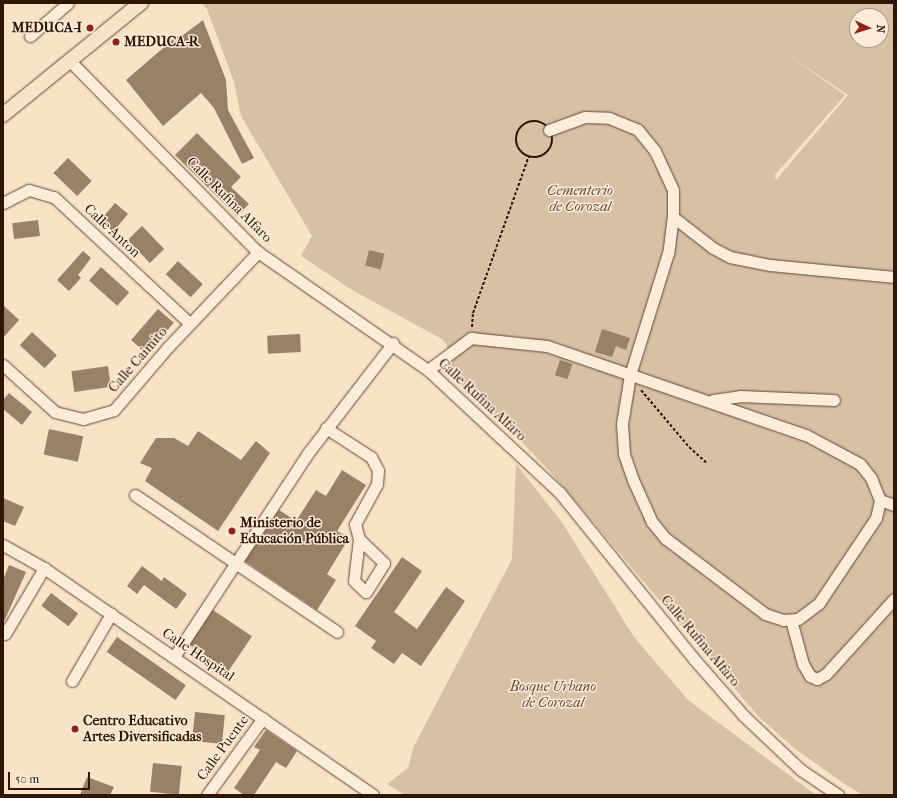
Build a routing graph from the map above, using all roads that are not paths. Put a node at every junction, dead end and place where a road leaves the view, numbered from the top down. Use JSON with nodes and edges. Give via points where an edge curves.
{"nodes":[{"id":1,"x":68,"y":3,"type":"edge"},
{"id":2,"x":141,"y":3,"type":"edge"},
{"id":3,"x":30,"y":36,"type":"dead end"},
{"id":4,"x":71,"y":62,"type":"junction"},
{"id":5,"x":3,"y":115,"type":"edge"},
{"id":6,"x":549,"y":130,"type":"road end"},
{"id":7,"x":3,"y":203,"type":"edge"},
{"id":8,"x":673,"y":217,"type":"junction"},
{"id":9,"x":258,"y":252,"type":"junction"},
{"id":10,"x":894,"y":277,"type":"edge"},
{"id":11,"x":190,"y":324,"type":"junction"},
{"id":12,"x":393,"y":344,"type":"junction"},
{"id":13,"x":3,"y":365,"type":"edge"},
{"id":14,"x":428,"y":370,"type":"junction"},
{"id":15,"x":629,"y":378,"type":"junction"},
{"id":16,"x":710,"y":400,"type":"junction"},
{"id":17,"x":834,"y":400,"type":"dead end"},
{"id":18,"x":326,"y":428,"type":"junction"},
{"id":19,"x":135,"y":495,"type":"dead end"},
{"id":20,"x":880,"y":500,"type":"junction"},
{"id":21,"x":894,"y":505,"type":"edge"},
{"id":22,"x":359,"y":539,"type":"dead end"},
{"id":23,"x":3,"y":545,"type":"edge"},
{"id":24,"x":236,"y":564,"type":"junction"},
{"id":25,"x":44,"y":568,"type":"junction"},
{"id":26,"x":894,"y":599,"type":"edge"},
{"id":27,"x":111,"y":614,"type":"junction"},
{"id":28,"x":791,"y":620,"type":"junction"},
{"id":29,"x":336,"y":632,"type":"dead end"},
{"id":30,"x":5,"y":634,"type":"dead end"},
{"id":31,"x":174,"y":657,"type":"junction"},
{"id":32,"x":72,"y":681,"type":"dead end"},
{"id":33,"x":263,"y":718,"type":"junction"},
{"id":34,"x":207,"y":795,"type":"edge"},
{"id":35,"x":374,"y":795,"type":"edge"},
{"id":36,"x":838,"y":795,"type":"edge"}],
"edges":[{"from":1,"to":3,"type":"street"},
{"from":2,"to":4,"type":"main road"},
{"from":4,"to":5,"type":"main road"},
{"from":4,"to":9,"type":"street","name":"Calle Rufina Alfaro"},
{"from":6,"to":8,"type":"street","via":[[585,117],[609,118],[638,130],[655,151],[673,190]]},
{"from":7,"to":11,"type":"street","name":"Calle Anton","via":[[29,190],[54,197]]},
{"from":8,"to":10,"type":"street","via":[[713,248],[730,257],[770,265]]},
{"from":8,"to":15,"type":"street","via":[[668,253]]},
{"from":9,"to":11,"type":"street","name":"Calle Caimito"},
{"from":9,"to":12,"type":"street","name":"Calle Rufina Alfaro"},
{"from":11,"to":13,"type":"street","name":"Calle Caimito","via":[[114,410],[83,419],[55,412]]},
{"from":12,"to":14,"type":"street","name":"Calle Rufina Alfaro"},
{"from":12,"to":18,"type":"street"},
{"from":14,"to":15,"type":"street","via":[[471,338],[547,346]]},
{"from":14,"to":36,"type":"street","name":"Calle Rufina Alfaro","via":[[560,493],[693,658],[744,716],[801,770]]},
{"from":15,"to":16,"type":"street"},
{"from":15,"to":28,"type":"street","via":[[622,424],[624,454],[652,522],[665,538],[765,614]]},
{"from":16,"to":17,"type":"street","via":[[740,396]]},
{"from":16,"to":20,"type":"street","via":[[806,435],[860,464]]},
{"from":18,"to":22,"type":"street","via":[[371,457],[378,470],[377,484],[355,524]]},
{"from":18,"to":24,"type":"street"},
{"from":19,"to":24,"type":"street"},
{"from":20,"to":21,"type":"street"},
{"from":20,"to":28,"type":"street","via":[[876,518],[819,603],[798,619]]},
{"from":23,"to":25,"type":"street","name":"Calle Hospital"},
{"from":24,"to":29,"type":"street"},
{"from":24,"to":31,"type":"street"},
{"from":25,"to":27,"type":"street","name":"Calle Hospital"},
{"from":25,"to":30,"type":"street"},
{"from":26,"to":28,"type":"street","via":[[826,674],[817,679],[810,676],[803,664]]},
{"from":27,"to":31,"type":"street","name":"Calle Hospital"},
{"from":27,"to":32,"type":"street"},
{"from":31,"to":33,"type":"street","name":"Calle Hospital"},
{"from":33,"to":34,"type":"street","name":"Calle Puente"},
{"from":33,"to":35,"type":"street","name":"Calle Hospital"}]}
